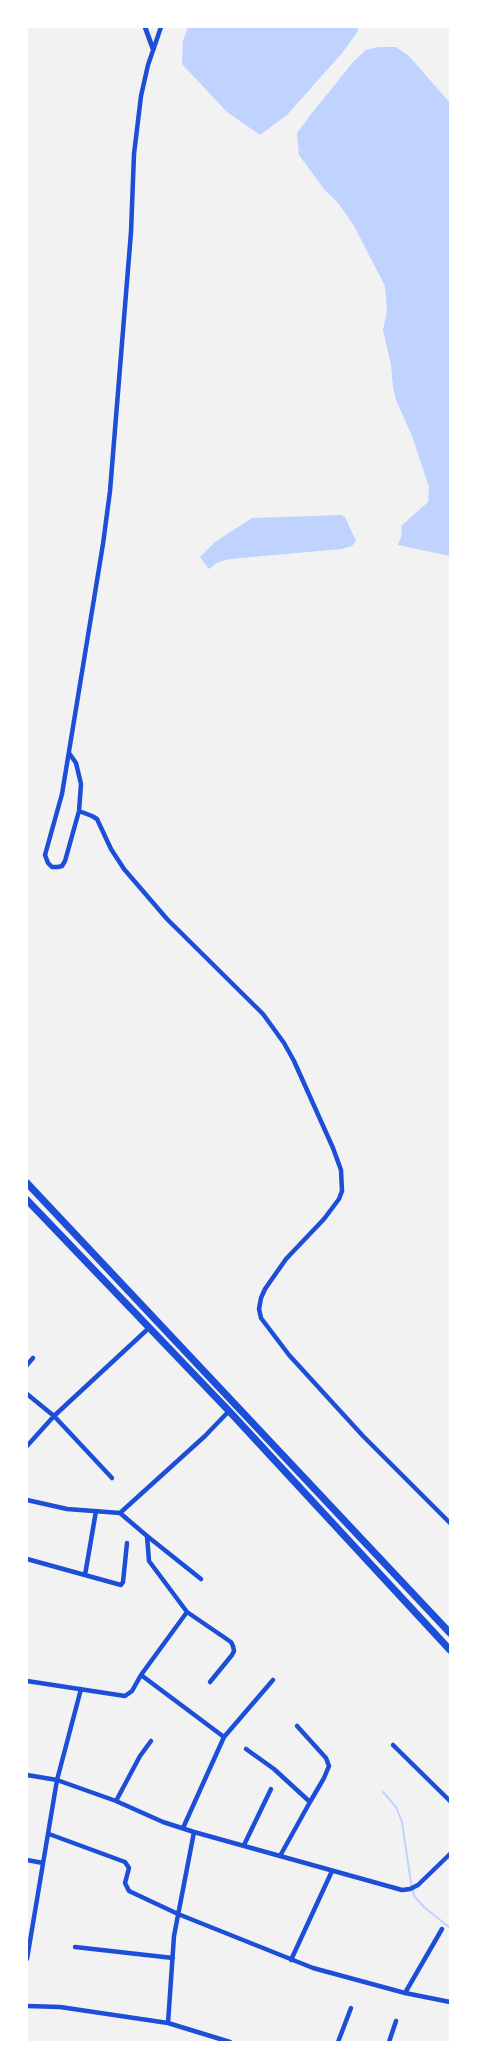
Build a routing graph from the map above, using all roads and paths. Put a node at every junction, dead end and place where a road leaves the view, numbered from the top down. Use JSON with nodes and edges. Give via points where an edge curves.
{"nodes":[{"id":1,"x":145,"y":27,"type":"edge"},
{"id":2,"x":161,"y":27,"type":"edge"},
{"id":3,"x":153,"y":49,"type":"junction"},
{"id":4,"x":69,"y":753,"type":"junction"},
{"id":5,"x":79,"y":811,"type":"junction"},
{"id":6,"x":27,"y":1183,"type":"edge"},
{"id":7,"x":27,"y":1200,"type":"edge"},
{"id":8,"x":91,"y":1249,"type":"junction"},
{"id":9,"x":83,"y":1259,"type":"junction"},
{"id":10,"x":150,"y":1327,"type":"junction"},
{"id":11,"x":33,"y":1358,"type":"dead end"},
{"id":12,"x":27,"y":1365,"type":"edge"},
{"id":13,"x":27,"y":1394,"type":"edge"},
{"id":14,"x":229,"y":1411,"type":"junction"},
{"id":15,"x":54,"y":1416,"type":"junction"},
{"id":16,"x":29,"y":1439,"type":"edge"},
{"id":17,"x":27,"y":1446,"type":"edge"},
{"id":18,"x":112,"y":1478,"type":"dead end"},
{"id":19,"x":27,"y":1500,"type":"edge"},
{"id":20,"x":96,"y":1511,"type":"junction"},
{"id":21,"x":120,"y":1513,"type":"junction"},
{"id":22,"x":450,"y":1523,"type":"edge"},
{"id":23,"x":147,"y":1536,"type":"junction"},
{"id":24,"x":127,"y":1543,"type":"dead end"},
{"id":25,"x":27,"y":1559,"type":"edge"},
{"id":26,"x":85,"y":1575,"type":"junction"},
{"id":27,"x":201,"y":1579,"type":"dead end"},
{"id":28,"x":187,"y":1612,"type":"junction"},
{"id":29,"x":450,"y":1633,"type":"edge"},
{"id":30,"x":450,"y":1650,"type":"edge"},
{"id":31,"x":141,"y":1675,"type":"junction"},
{"id":32,"x":273,"y":1680,"type":"dead end"},
{"id":33,"x":27,"y":1681,"type":"edge"},
{"id":34,"x":210,"y":1682,"type":"dead end"},
{"id":35,"x":81,"y":1689,"type":"junction"},
{"id":36,"x":297,"y":1726,"type":"dead end"},
{"id":37,"x":224,"y":1737,"type":"junction"},
{"id":38,"x":151,"y":1741,"type":"dead end"},
{"id":39,"x":393,"y":1745,"type":"dead end"},
{"id":40,"x":246,"y":1749,"type":"dead end"},
{"id":41,"x":27,"y":1775,"type":"edge"},
{"id":42,"x":57,"y":1780,"type":"junction"},
{"id":43,"x":271,"y":1789,"type":"dead end"},
{"id":44,"x":116,"y":1801,"type":"junction"},
{"id":45,"x":450,"y":1801,"type":"edge"},
{"id":46,"x":310,"y":1802,"type":"junction"},
{"id":47,"x":183,"y":1828,"type":"junction"},
{"id":48,"x":194,"y":1832,"type":"junction"},
{"id":49,"x":49,"y":1834,"type":"junction"},
{"id":50,"x":243,"y":1845,"type":"junction"},
{"id":51,"x":450,"y":1854,"type":"edge"},
{"id":52,"x":280,"y":1856,"type":"junction"},
{"id":53,"x":27,"y":1860,"type":"edge"},
{"id":54,"x":43,"y":1863,"type":"junction"},
{"id":55,"x":332,"y":1871,"type":"junction"},
{"id":56,"x":178,"y":1914,"type":"junction"},
{"id":57,"x":29,"y":1924,"type":"edge"},
{"id":58,"x":442,"y":1929,"type":"dead end"},
{"id":59,"x":75,"y":1947,"type":"dead end"},
{"id":60,"x":27,"y":1957,"type":"edge"},
{"id":61,"x":173,"y":1958,"type":"junction"},
{"id":62,"x":291,"y":1960,"type":"junction"},
{"id":63,"x":405,"y":1993,"type":"junction"},
{"id":64,"x":450,"y":2002,"type":"edge"},
{"id":65,"x":27,"y":2006,"type":"edge"},
{"id":66,"x":351,"y":2008,"type":"dead end"},
{"id":67,"x":396,"y":2021,"type":"dead end"},
{"id":68,"x":168,"y":2023,"type":"junction"},
{"id":69,"x":230,"y":2042,"type":"edge"},
{"id":70,"x":338,"y":2042,"type":"edge"},
{"id":71,"x":389,"y":2042,"type":"edge"}],
"edges":[{"from":1,"to":3,"type":"street"},
{"from":2,"to":3,"type":"street"},
{"from":3,"to":4,"type":"street","via":[[141,96],[135,154],[110,491]]},
{"from":4,"to":5,"type":"street","via":[[81,784]]},
{"from":4,"to":5,"type":"street","via":[[45,855],[52,867],[62,866],[65,861]]},
{"from":5,"to":22,"type":"street","via":[[97,819],[123,869],[262,1014],[294,1061],[333,1148],[341,1170],[342,1191],[265,1289],[259,1309],[261,1318],[342,1413]]},
{"from":6,"to":8,"type":"highway"},
{"from":7,"to":9,"type":"highway"},
{"from":8,"to":9,"type":"highway"},
{"from":8,"to":29,"type":"highway"},
{"from":9,"to":10,"type":"highway"},
{"from":10,"to":14,"type":"highway"},
{"from":10,"to":15,"type":"street"},
{"from":11,"to":12,"type":"street"},
{"from":13,"to":15,"type":"street"},
{"from":14,"to":21,"type":"street"},
{"from":14,"to":30,"type":"highway"},
{"from":15,"to":16,"type":"street"},
{"from":15,"to":18,"type":"street"},
{"from":16,"to":17,"type":"street"},
{"from":19,"to":20,"type":"street"},
{"from":20,"to":21,"type":"street"},
{"from":20,"to":26,"type":"street"},
{"from":21,"to":23,"type":"street"},
{"from":23,"to":27,"type":"street"},
{"from":23,"to":28,"type":"street","via":[[149,1561]]},
{"from":24,"to":26,"type":"street","via":[[123,1584]]},
{"from":25,"to":26,"type":"street"},
{"from":28,"to":31,"type":"street"},
{"from":28,"to":34,"type":"street","via":[[233,1646],[232,1655]]},
{"from":31,"to":35,"type":"street","via":[[125,1696]]},
{"from":31,"to":37,"type":"street"},
{"from":32,"to":37,"type":"street"},
{"from":33,"to":35,"type":"street"},
{"from":35,"to":42,"type":"street"},
{"from":36,"to":46,"type":"street","via":[[329,1766]]},
{"from":37,"to":47,"type":"street"},
{"from":38,"to":44,"type":"street"},
{"from":39,"to":45,"type":"street"},
{"from":40,"to":46,"type":"street"},
{"from":41,"to":42,"type":"street"},
{"from":42,"to":44,"type":"street"},
{"from":42,"to":49,"type":"street"},
{"from":43,"to":50,"type":"street"},
{"from":44,"to":47,"type":"street"},
{"from":46,"to":52,"type":"street"},
{"from":47,"to":48,"type":"street"},
{"from":48,"to":50,"type":"street"},
{"from":48,"to":56,"type":"street"},
{"from":49,"to":54,"type":"street"},
{"from":49,"to":56,"type":"street","via":[[125,1862],[129,1868],[125,1883],[129,1891]]},
{"from":50,"to":52,"type":"street"},
{"from":51,"to":55,"type":"street","via":[[410,1889]]},
{"from":52,"to":55,"type":"street"},
{"from":53,"to":54,"type":"street"},
{"from":54,"to":57,"type":"street"},
{"from":55,"to":62,"type":"street"},
{"from":56,"to":61,"type":"street"},
{"from":56,"to":62,"type":"street"},
{"from":57,"to":60,"type":"street"},
{"from":58,"to":63,"type":"street"},
{"from":59,"to":61,"type":"street"},
{"from":61,"to":68,"type":"street"},
{"from":62,"to":63,"type":"street"},
{"from":63,"to":64,"type":"street"},
{"from":65,"to":68,"type":"street"},
{"from":66,"to":70,"type":"street"},
{"from":67,"to":71,"type":"street"},
{"from":68,"to":69,"type":"street"}]}
